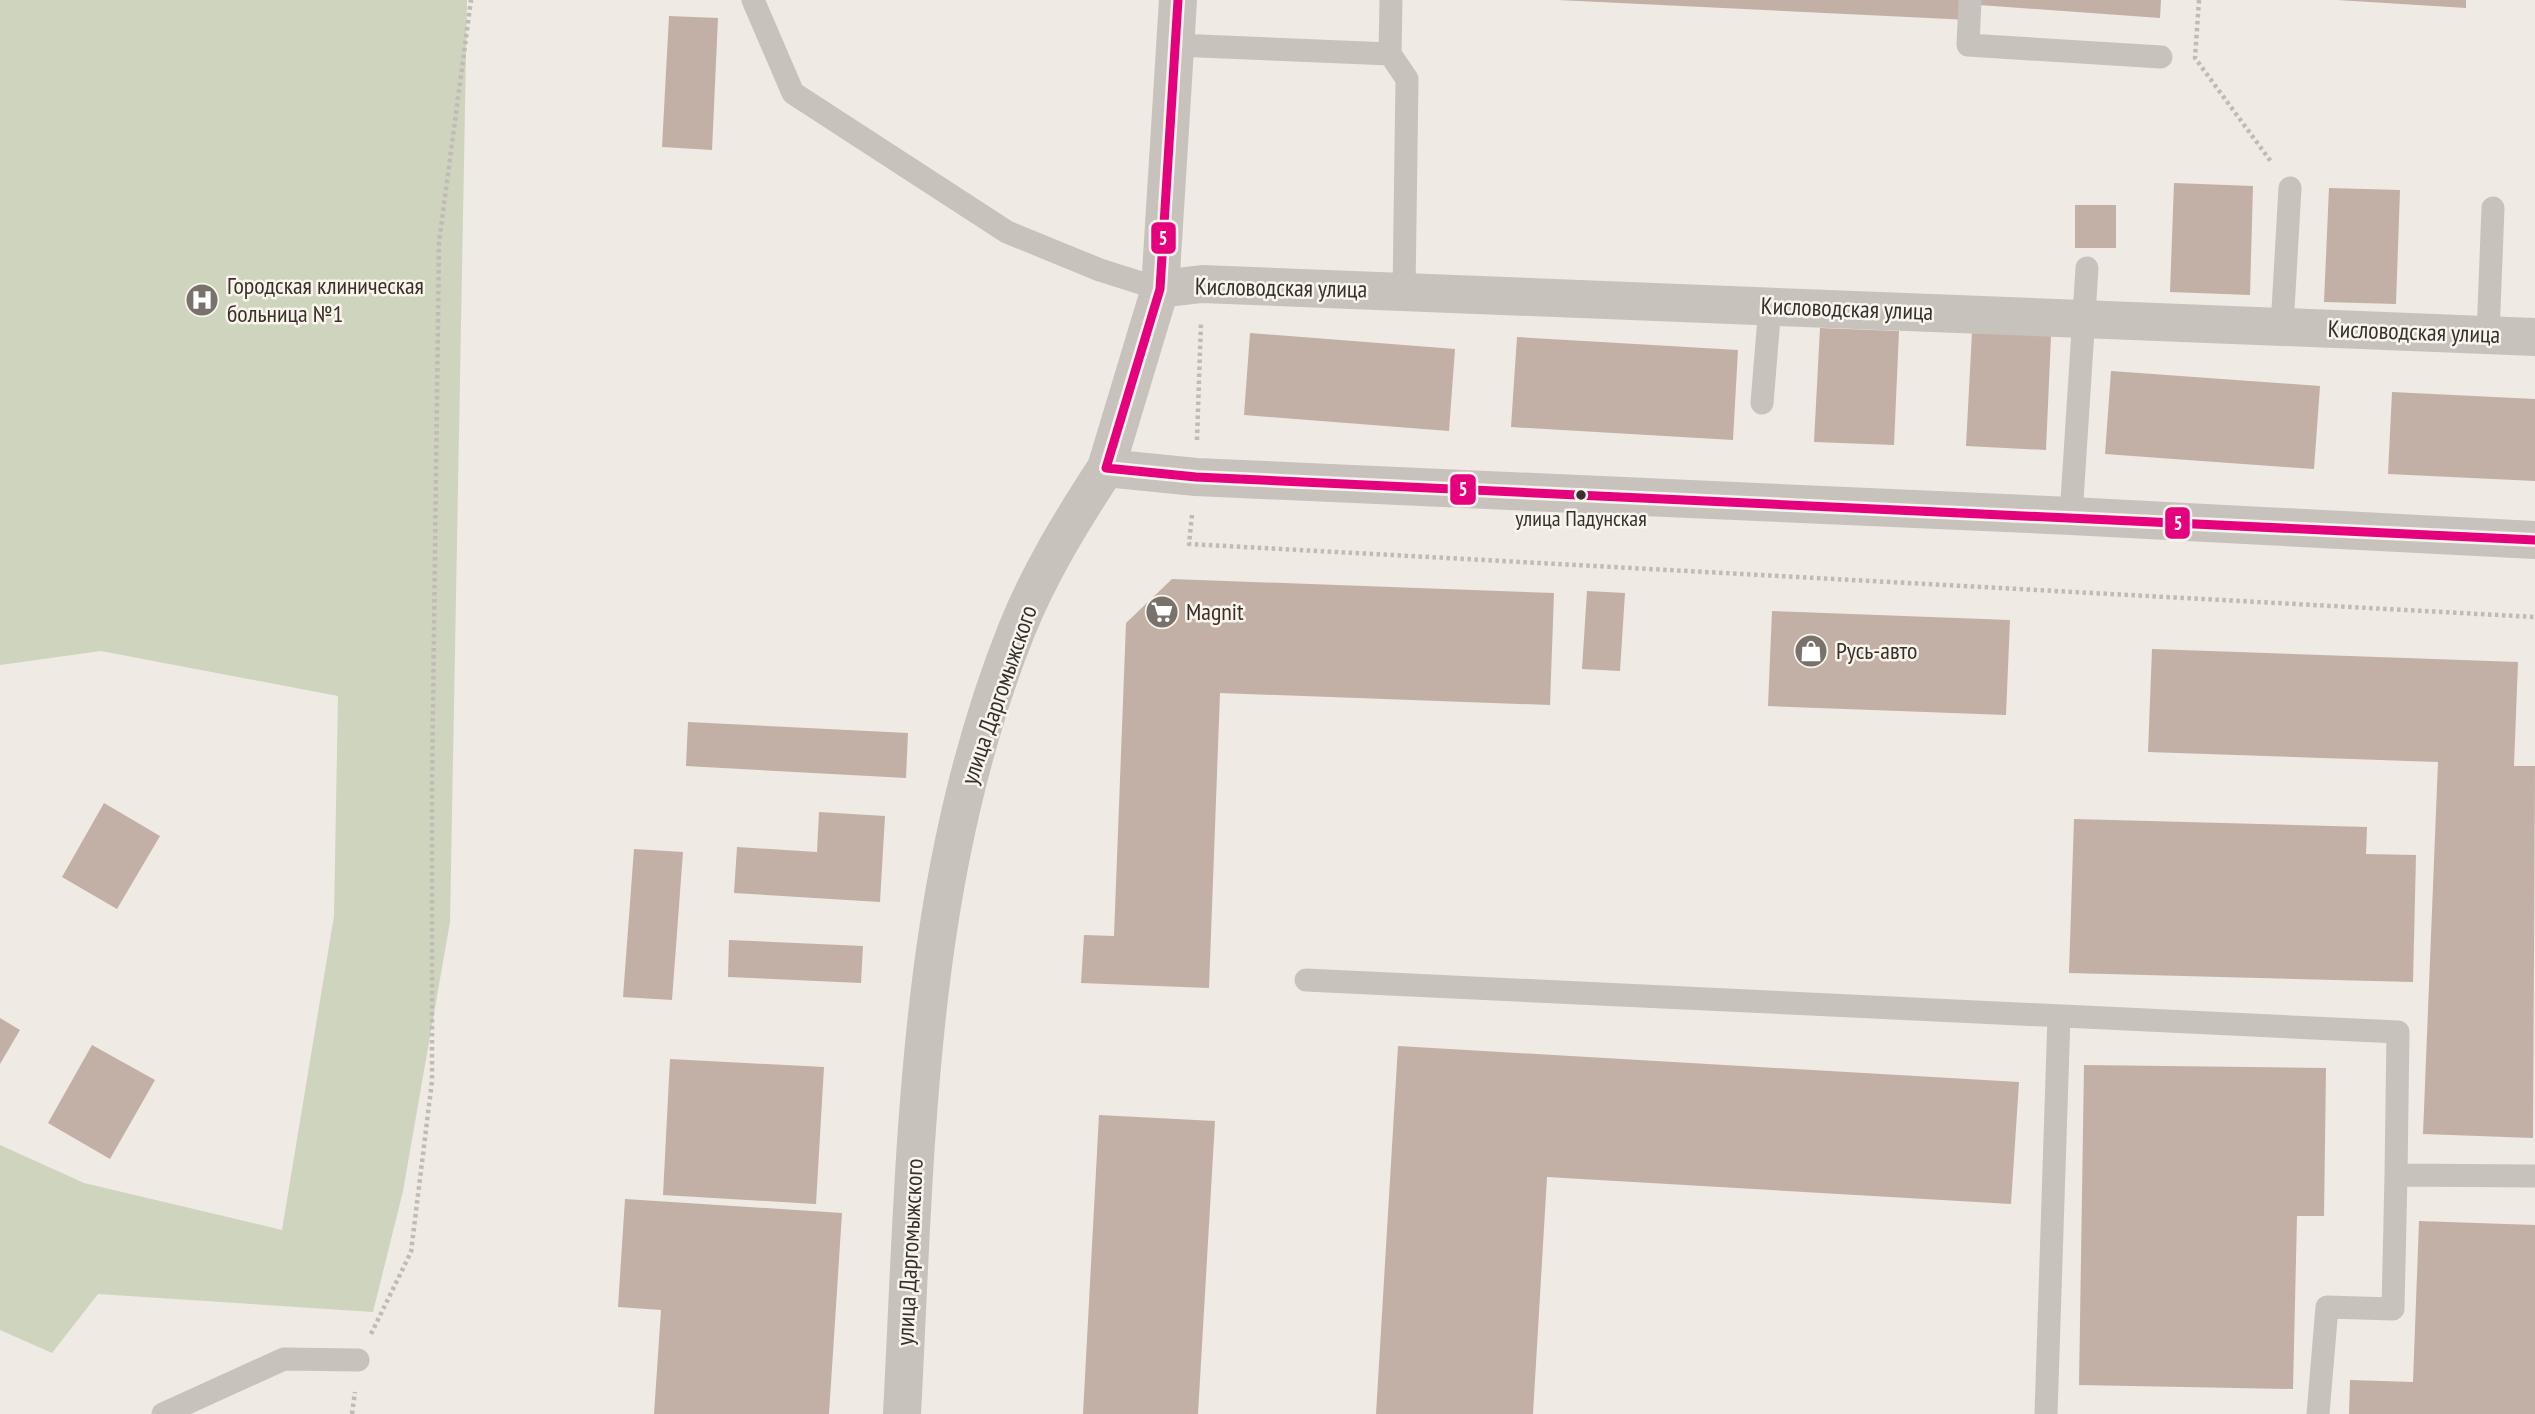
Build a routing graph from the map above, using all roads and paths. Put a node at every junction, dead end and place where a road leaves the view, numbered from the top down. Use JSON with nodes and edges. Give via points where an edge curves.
{"nodes":[{"id":1,"x":471,"y":0,"type":"edge"},
{"id":2,"x":753,"y":0,"type":"edge"},
{"id":3,"x":1178,"y":0,"type":"edge"},
{"id":4,"x":1391,"y":0,"type":"edge"},
{"id":5,"x":1970,"y":0,"type":"edge"},
{"id":6,"x":2199,"y":0,"type":"edge"},
{"id":7,"x":1175,"y":45,"type":"junction"},
{"id":8,"x":1390,"y":54,"type":"junction"},
{"id":9,"x":2161,"y":57,"type":"dead end"},
{"id":10,"x":2290,"y":188,"type":"joint"},
{"id":11,"x":2493,"y":208,"type":"dead end"},
{"id":12,"x":2087,"y":268,"type":"dead end"},
{"id":13,"x":1160,"y":289,"type":"junction"},
{"id":14,"x":1404,"y":292,"type":"junction"},
{"id":15,"x":1770,"y":306,"type":"junction"},
{"id":16,"x":2084,"y":319,"type":"junction"},
{"id":17,"x":2282,"y":327,"type":"junction"},
{"id":18,"x":2488,"y":335,"type":"junction"},
{"id":19,"x":2535,"y":337,"type":"edge"},
{"id":20,"x":1762,"y":403,"type":"dead end"},
{"id":21,"x":1106,"y":468,"type":"junction"},
{"id":22,"x":2071,"y":516,"type":"junction"},
{"id":23,"x":2535,"y":540,"type":"edge"},
{"id":24,"x":1306,"y":980,"type":"dead end"},
{"id":25,"x":2059,"y":1016,"type":"junction"},
{"id":26,"x":2396,"y":1175,"type":"junction"},
{"id":27,"x":2535,"y":1176,"type":"edge"},
{"id":28,"x":358,"y":1360,"type":"junction"},
{"id":29,"x":163,"y":1414,"type":"edge"},
{"id":30,"x":352,"y":1414,"type":"edge"},
{"id":31,"x":902,"y":1414,"type":"edge"},
{"id":32,"x":2046,"y":1414,"type":"edge"},
{"id":33,"x":2318,"y":1414,"type":"edge"}],
"edges":[{"from":1,"to":28,"type":"path","via":[[439,242],[432,1080],[411,1252]]},
{"from":2,"to":13,"type":"lane","via":[[793,93],[1007,233]]},
{"from":3,"to":7,"type":"street","name":"улица Даргомыжского"},
{"from":4,"to":8,"type":"lane"},
{"from":5,"to":9,"type":"lane","via":[[1968,45]]},
{"from":6,"to":10,"type":"path","via":[[2195,58]]},
{"from":7,"to":8,"type":"lane"},
{"from":7,"to":13,"type":"street","name":"улица Даргомыжского"},
{"from":8,"to":14,"type":"lane","via":[[1407,79]]},
{"from":10,"to":17,"type":"lane"},
{"from":11,"to":18,"type":"lane"},
{"from":12,"to":16,"type":"lane"},
{"from":13,"to":14,"type":"street","name":"Кисловодская улица","via":[[1202,284]]},
{"from":13,"to":21,"type":"street","name":"улица Даргомыжского"},
{"from":14,"to":15,"type":"street","name":"Кисловодская улица"},
{"from":15,"to":16,"type":"street","name":"Кисловодская улица"},
{"from":15,"to":20,"type":"lane"},
{"from":16,"to":17,"type":"street","name":"Кисловодская улица"},
{"from":16,"to":22,"type":"lane"},
{"from":17,"to":18,"type":"street","name":"Кисловодская улица"},
{"from":18,"to":19,"type":"street","name":"Кисловодская улица"},
{"from":21,"to":22,"type":"street","via":[[1196,477]]},
{"from":21,"to":31,"type":"street","name":"улица Даргомыжского","via":[[1059,541],[1017,629],[965,790],[940,908],[919,1073]]},
{"from":22,"to":23,"type":"street"},
{"from":24,"to":25,"type":"lane"},
{"from":25,"to":26,"type":"lane","via":[[2398,1032]]},
{"from":25,"to":32,"type":"lane"},
{"from":26,"to":27,"type":"lane"},
{"from":26,"to":33,"type":"lane","via":[[2393,1310],[2327,1307]]},
{"from":28,"to":29,"type":"lane","via":[[284,1359]]},
{"from":28,"to":30,"type":"path"}]}
